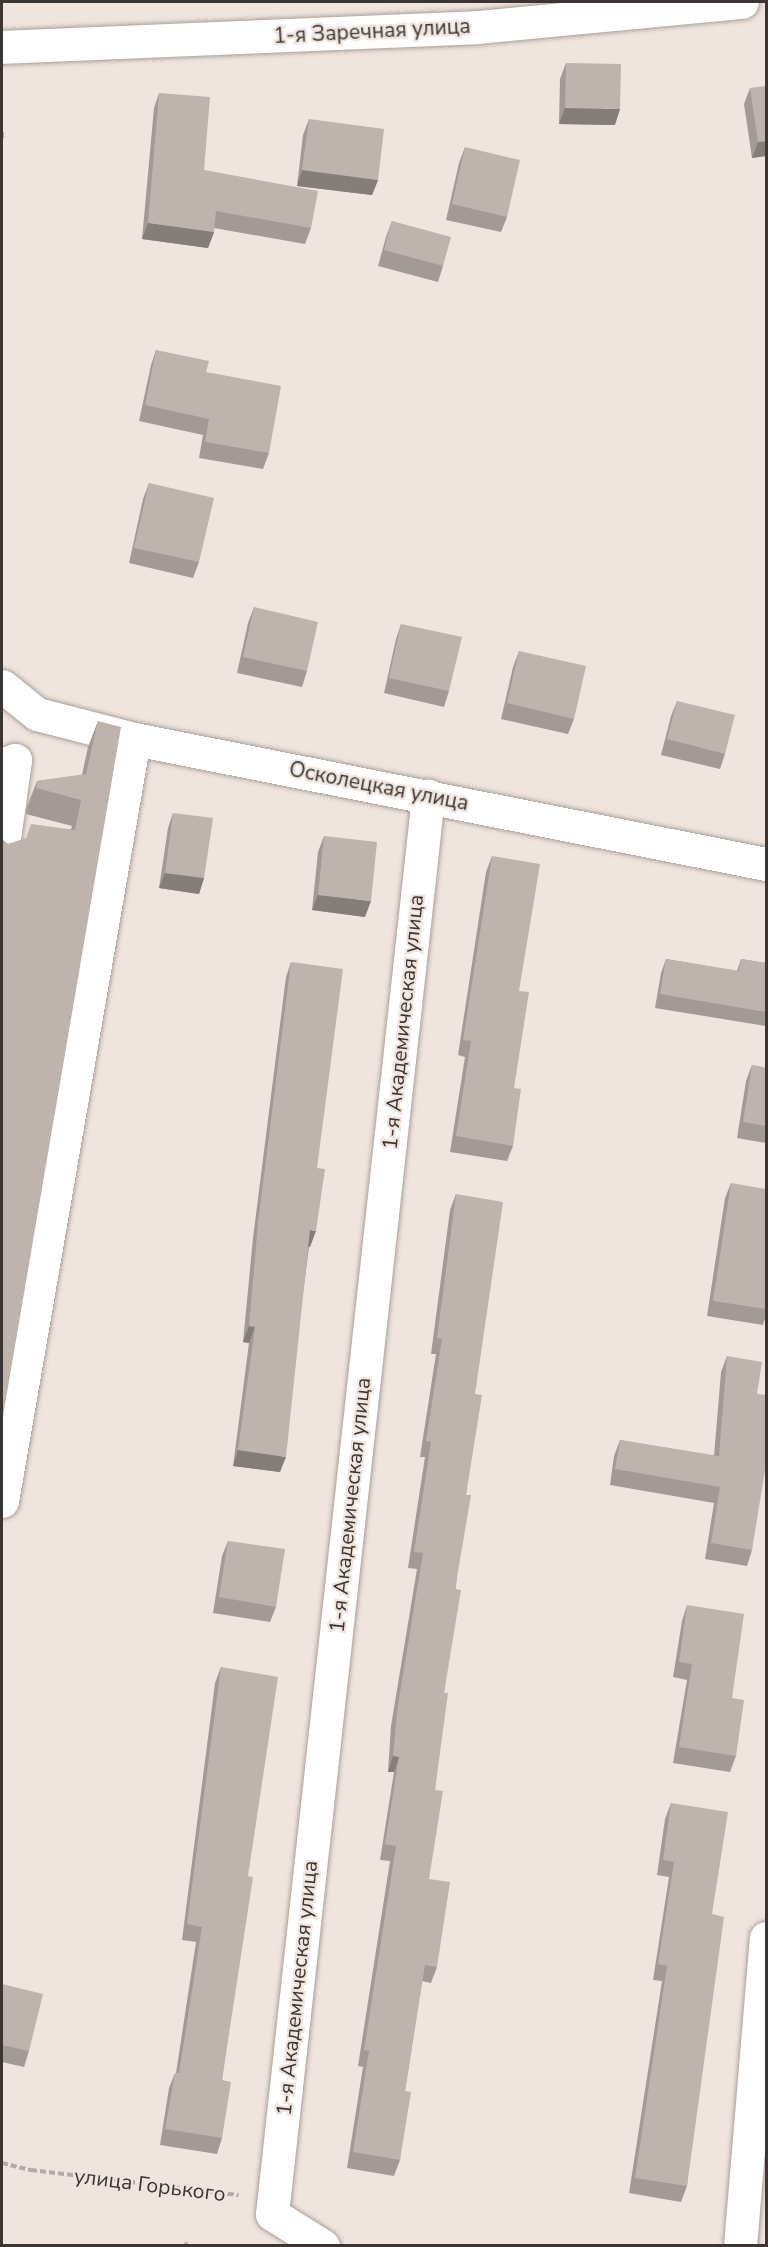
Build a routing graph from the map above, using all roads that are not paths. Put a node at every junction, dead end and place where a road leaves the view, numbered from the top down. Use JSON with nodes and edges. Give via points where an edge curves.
{"nodes":[{"id":1,"x":742,"y":2,"type":"edge"},
{"id":2,"x":2,"y":47,"type":"edge"},
{"id":3,"x":2,"y":686,"type":"edge"},
{"id":4,"x":37,"y":714,"type":"junction"},
{"id":5,"x":134,"y":739,"type":"junction"},
{"id":6,"x":8,"y":763,"type":"edge"},
{"id":7,"x":428,"y":796,"type":"junction"},
{"id":8,"x":2,"y":852,"type":"edge"},
{"id":9,"x":766,"y":864,"type":"edge"},
{"id":10,"x":8,"y":1419,"type":"edge"},
{"id":11,"x":2,"y":1501,"type":"edge"},
{"id":12,"x":766,"y":1938,"type":"edge"},
{"id":13,"x":313,"y":2244,"type":"edge"},
{"id":14,"x":740,"y":2246,"type":"edge"}],
"edges":[{"from":1,"to":2,"type":"street","name":"1-я Заречная улица","via":[[477,27]]},
{"from":3,"to":4,"type":"street","name":"Осколецкая улица"},
{"from":4,"to":5,"type":"street","name":"Осколецкая улица"},
{"from":4,"to":6,"type":"street"},
{"from":5,"to":7,"type":"street","name":"Осколецкая улица"},
{"from":5,"to":10,"type":"street"},
{"from":6,"to":8,"type":"street"},
{"from":7,"to":9,"type":"street","name":"Осколецкая улица"},
{"from":7,"to":13,"type":"street","name":"1-я Академическая улица","via":[[272,2214]]},
{"from":10,"to":11,"type":"street"},
{"from":12,"to":14,"type":"street"}]}
